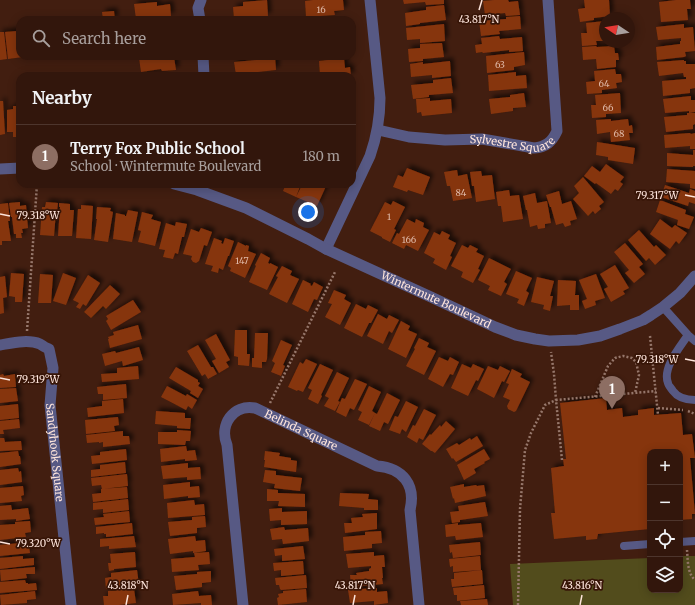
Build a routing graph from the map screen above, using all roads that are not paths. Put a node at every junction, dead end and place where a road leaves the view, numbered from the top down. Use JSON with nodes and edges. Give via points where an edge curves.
{"nodes":[{"id":1,"x":201,"y":0,"type":"edge"},
{"id":2,"x":370,"y":0,"type":"edge"},
{"id":3,"x":548,"y":0,"type":"edge"},
{"id":4,"x":199,"y":16,"type":"edge"},
{"id":5,"x":203,"y":60,"type":"edge"},
{"id":6,"x":204,"y":72,"type":"edge"},
{"id":7,"x":378,"y":130,"type":"junction"},
{"id":8,"x":16,"y":168,"type":"edge"},
{"id":9,"x":0,"y":169,"type":"edge"},
{"id":10,"x":356,"y":186,"type":"edge"},
{"id":11,"x":189,"y":188,"type":"edge"},
{"id":12,"x":355,"y":188,"type":"edge"},
{"id":13,"x":326,"y":249,"type":"junction"},
{"id":14,"x":695,"y":276,"type":"edge"},
{"id":15,"x":663,"y":307,"type":"junction"},
{"id":16,"x":688,"y":335,"type":"junction"},
{"id":17,"x":695,"y":341,"type":"edge"},
{"id":18,"x":0,"y":344,"type":"edge"},
{"id":19,"x":695,"y":400,"type":"edge"},
{"id":20,"x":647,"y":544,"type":"edge"},
{"id":21,"x":624,"y":546,"type":"dead end"},
{"id":22,"x":71,"y":605,"type":"edge"},
{"id":23,"x":243,"y":605,"type":"edge"},
{"id":24,"x":419,"y":605,"type":"edge"}],
"edges":[{"from":1,"to":4,"type":"street","via":[[198,8]]},
{"from":2,"to":7,"type":"street","via":[[380,98]]},
{"from":3,"to":7,"type":"street","name":"Sylvestre Square","via":[[557,131],[546,146],[534,148],[482,139],[445,140],[409,137]]},
{"from":5,"to":6,"type":"street"},
{"from":7,"to":10,"type":"street","via":[[370,156]]},
{"from":8,"to":9,"type":"street"},
{"from":11,"to":13,"type":"street","name":"Wintermute Boulevard","via":[[246,208]]},
{"from":12,"to":13,"type":"street"},
{"from":13,"to":15,"type":"street","name":"Wintermute Boulevard","via":[[495,328],[549,341],[600,336],[639,321]]},
{"from":14,"to":15,"type":"street","name":"Wintermute Boulevard"},
{"from":15,"to":16,"type":"lane"},
{"from":16,"to":17,"type":"lane"},
{"from":16,"to":19,"type":"lane","via":[[674,355],[667,371],[668,383],[676,394],[687,400]]},
{"from":18,"to":22,"type":"street","name":"Sandyhook Square","via":[[39,344],[49,350],[54,368],[50,405]]},
{"from":20,"to":21,"type":"lane"},
{"from":23,"to":24,"type":"street","name":"Belinda Square","via":[[224,433],[225,426],[233,414],[245,408],[255,408],[377,466],[394,469],[402,476],[412,496],[410,510]]}]}
